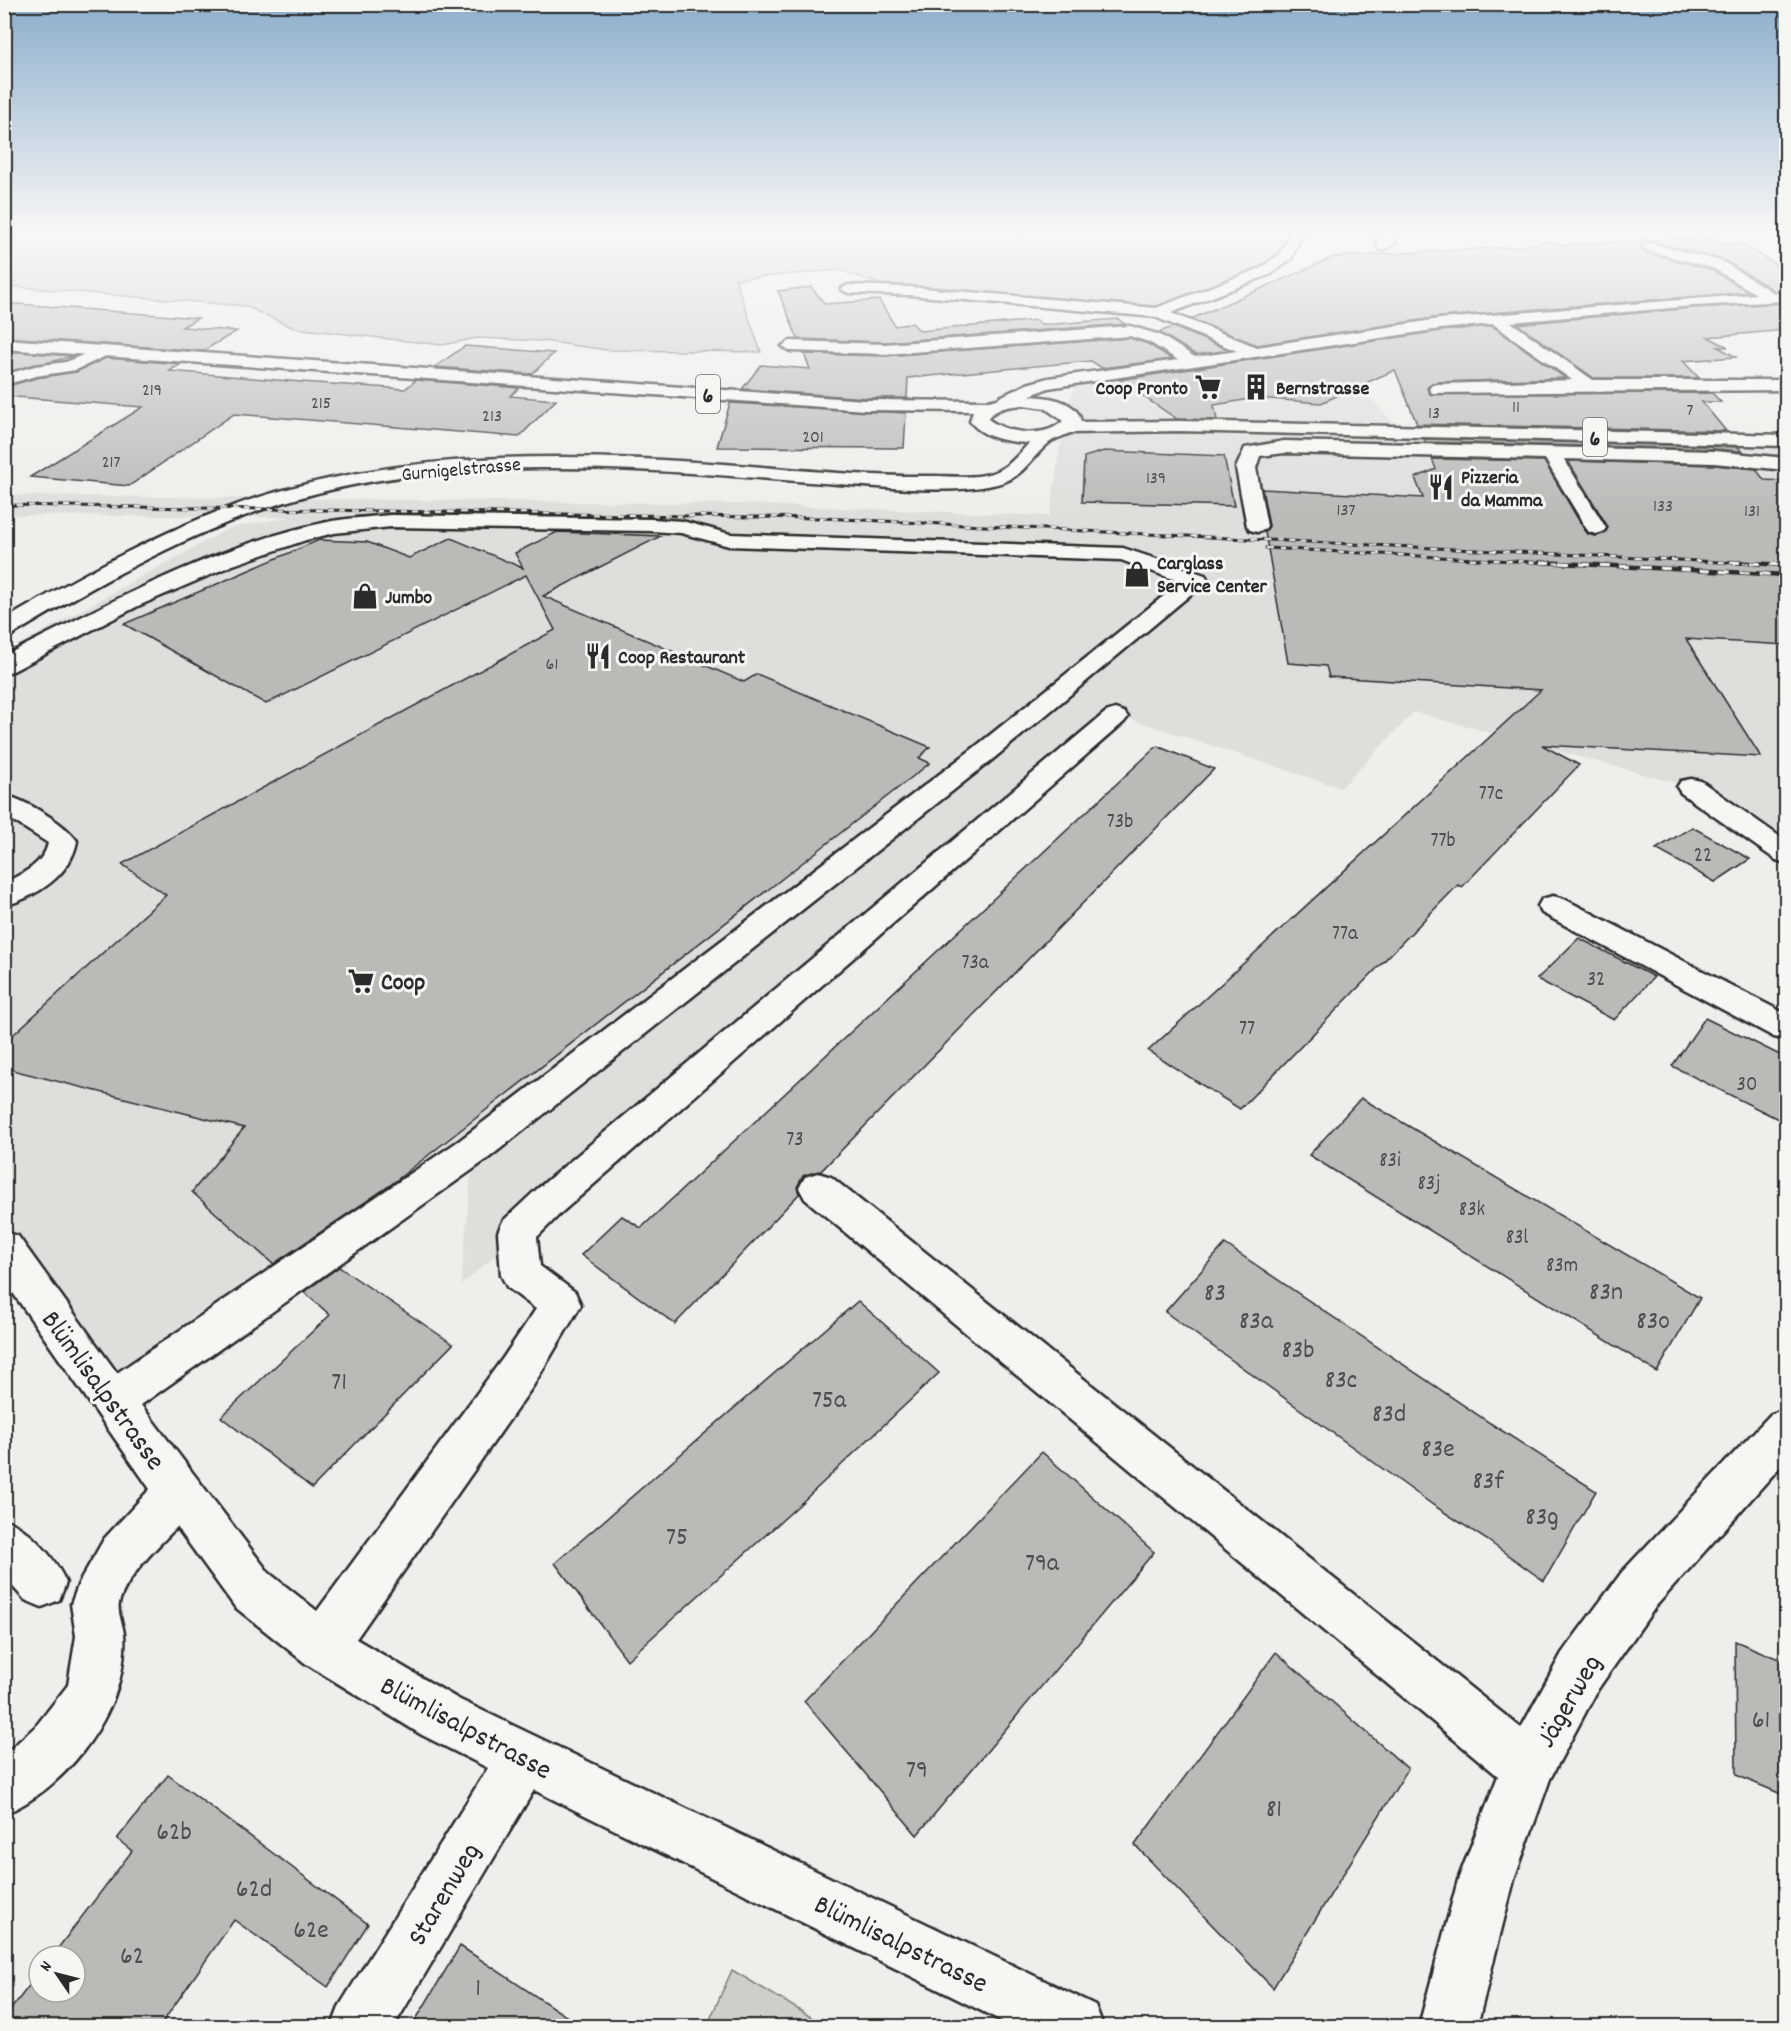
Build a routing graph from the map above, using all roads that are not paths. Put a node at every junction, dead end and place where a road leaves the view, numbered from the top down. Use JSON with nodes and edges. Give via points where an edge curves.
{"nodes":[{"id":1,"x":1187,"y":325,"type":"edge"},
{"id":2,"x":1443,"y":325,"type":"edge"},
{"id":3,"x":1504,"y":325,"type":"edge"},
{"id":4,"x":4,"y":344,"type":"edge"},
{"id":5,"x":790,"y":346,"type":"dead end"},
{"id":6,"x":104,"y":351,"type":"junction"},
{"id":7,"x":1254,"y":352,"type":"junction"},
{"id":8,"x":1192,"y":362,"type":"junction"},
{"id":9,"x":4,"y":380,"type":"edge"},
{"id":10,"x":1078,"y":380,"type":"junction"},
{"id":11,"x":1589,"y":385,"type":"junction"},
{"id":12,"x":1786,"y":385,"type":"edge"},
{"id":13,"x":1438,"y":389,"type":"dead end"},
{"id":14,"x":998,"y":404,"type":"junction"},
{"id":15,"x":865,"y":405,"type":"junction"},
{"id":16,"x":1060,"y":414,"type":"junction"},
{"id":17,"x":1048,"y":435,"type":"junction"},
{"id":18,"x":994,"y":441,"type":"junction"},
{"id":19,"x":1786,"y":441,"type":"edge"},
{"id":20,"x":1552,"y":455,"type":"junction"},
{"id":21,"x":1786,"y":464,"type":"edge"},
{"id":22,"x":950,"y":482,"type":"junction"},
{"id":23,"x":1257,"y":526,"type":"dead end"},
{"id":24,"x":1596,"y":528,"type":"dead end"},
{"id":25,"x":4,"y":630,"type":"edge"},
{"id":26,"x":4,"y":666,"type":"edge"},
{"id":27,"x":1115,"y":717,"type":"dead end"},
{"id":28,"x":1691,"y":787,"type":"dead end"},
{"id":29,"x":4,"y":802,"type":"edge"},
{"id":30,"x":1786,"y":854,"type":"edge"},
{"id":31,"x":4,"y":896,"type":"edge"},
{"id":32,"x":1553,"y":906,"type":"dead end"},
{"id":33,"x":1786,"y":1028,"type":"edge"},
{"id":34,"x":818,"y":1188,"type":"dead end"},
{"id":35,"x":4,"y":1248,"type":"edge"},
{"id":36,"x":112,"y":1401,"type":"junction"},
{"id":37,"x":1786,"y":1429,"type":"edge"},
{"id":38,"x":179,"y":1492,"type":"junction"},
{"id":39,"x":4,"y":1542,"type":"edge"},
{"id":40,"x":42,"y":1583,"type":"dead end"},
{"id":41,"x":322,"y":1646,"type":"junction"},
{"id":42,"x":523,"y":1759,"type":"junction"},
{"id":43,"x":1528,"y":1767,"type":"junction"},
{"id":44,"x":4,"y":1788,"type":"edge"},
{"id":45,"x":362,"y":2026,"type":"edge"},
{"id":46,"x":1074,"y":2026,"type":"edge"},
{"id":47,"x":1448,"y":2026,"type":"edge"}],
"edges":[{"from":1,"to":7,"type":"street"},
{"from":2,"to":7,"type":"street"},
{"from":3,"to":11,"type":"street"},
{"from":4,"to":6,"type":"street","number":"6"},
{"from":5,"to":8,"type":"street","via":[[885,349],[1130,331],[1161,342]]},
{"from":6,"to":9,"type":"street","via":[[70,367],[34,371]]},
{"from":6,"to":15,"type":"street","number":"6"},
{"from":7,"to":8,"type":"street"},
{"from":8,"to":10,"type":"street"},
{"from":10,"to":14,"type":"street","via":[[1038,384]]},
{"from":10,"to":16,"type":"street","via":[[1050,393],[1047,399]]},
{"from":11,"to":12,"type":"street"},
{"from":11,"to":13,"type":"street"},
{"from":14,"to":15,"type":"street","number":"6"},
{"from":14,"to":16,"type":"street","via":[[1026,401]]},
{"from":14,"to":18,"type":"street","via":[[980,414]]},
{"from":15,"to":18,"type":"street","number":"6","via":[[953,418]]},
{"from":16,"to":17,"type":"street"},
{"from":16,"to":19,"type":"street","number":"6","via":[[1179,426]]},
{"from":17,"to":18,"type":"street"},
{"from":17,"to":22,"type":"street","name":"Gurnigelstrasse","via":[[1008,474]]},
{"from":18,"to":22,"type":"street","name":"Gurnigelstrasse","via":[[970,474]]},
{"from":20,"to":21,"type":"street","via":[[1713,457]]},
{"from":20,"to":23,"type":"street","via":[[1284,447],[1252,452],[1246,468]]},
{"from":20,"to":24,"type":"street"},
{"from":22,"to":25,"type":"street","name":"Gurnigelstrasse","via":[[544,462],[401,472],[309,490],[235,513],[140,554]]},
{"from":26,"to":36,"type":"street","via":[[130,601],[225,560],[334,527],[391,521],[651,525],[682,527],[729,540],[1123,554],[1197,580],[984,753],[473,1150]]},
{"from":27,"to":41,"type":"street","via":[[517,1232],[521,1275],[561,1305],[518,1372]]},
{"from":28,"to":30,"type":"street"},
{"from":29,"to":31,"type":"street","via":[[63,841],[62,853],[49,869]]},
{"from":32,"to":33,"type":"street"},
{"from":34,"to":43,"type":"street"},
{"from":35,"to":36,"type":"street","name":"Blümlisalpstrasse"},
{"from":36,"to":38,"type":"street","name":"Blümlisalpstrasse"},
{"from":37,"to":43,"type":"street","name":"Jägerweg","via":[[1639,1588],[1580,1671]]},
{"from":38,"to":41,"type":"street","name":"Blümlisalpstrasse","via":[[252,1590]]},
{"from":38,"to":44,"type":"street","via":[[137,1534],[94,1603],[100,1635],[92,1691],[65,1734]]},
{"from":39,"to":40,"type":"street"},
{"from":41,"to":42,"type":"street","name":"Blümlisalpstrasse","via":[[440,1717]]},
{"from":42,"to":45,"type":"street","name":"Starenweg"},
{"from":42,"to":46,"type":"street","name":"Blümlisalpstrasse"},
{"from":43,"to":47,"type":"street","name":"Jägerweg","via":[[1486,1880]]}]}
